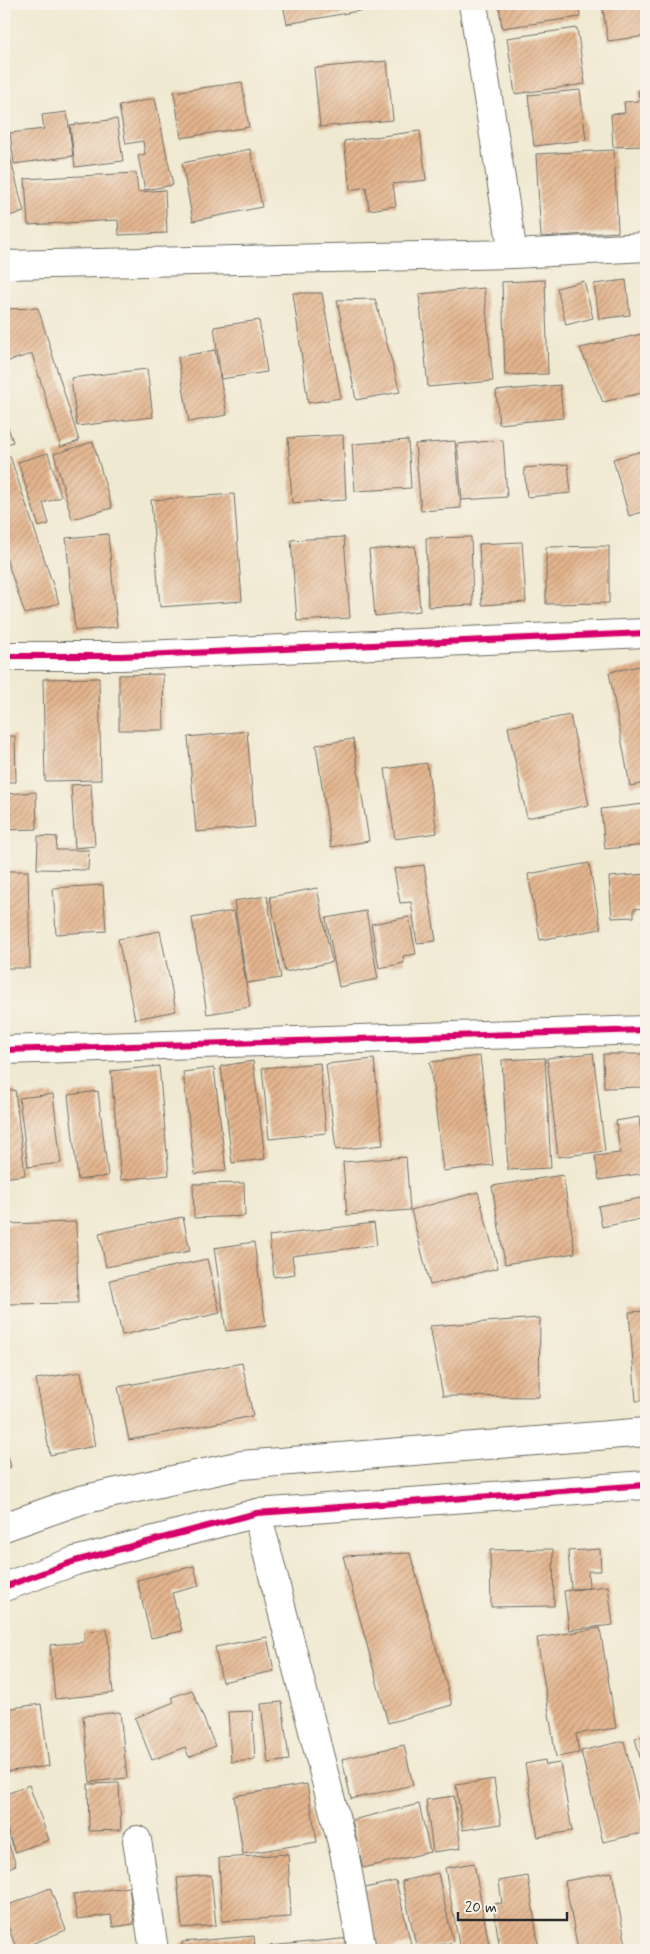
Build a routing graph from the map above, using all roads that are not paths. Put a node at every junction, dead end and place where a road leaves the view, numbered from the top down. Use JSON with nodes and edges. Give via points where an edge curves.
{"nodes":[{"id":1,"x":472,"y":4,"type":"edge"},
{"id":2,"x":646,"y":247,"type":"edge"},
{"id":3,"x":513,"y":254,"type":"junction"},
{"id":4,"x":4,"y":265,"type":"edge"},
{"id":5,"x":646,"y":632,"type":"edge"},
{"id":6,"x":4,"y":656,"type":"edge"},
{"id":7,"x":646,"y":1030,"type":"edge"},
{"id":8,"x":4,"y":1050,"type":"edge"},
{"id":9,"x":646,"y":1432,"type":"edge"},
{"id":10,"x":646,"y":1485,"type":"edge"},
{"id":11,"x":257,"y":1513,"type":"junction"},
{"id":12,"x":4,"y":1527,"type":"edge"},
{"id":13,"x":4,"y":1587,"type":"edge"},
{"id":14,"x":137,"y":1840,"type":"dead end"},
{"id":15,"x":154,"y":1950,"type":"edge"},
{"id":16,"x":362,"y":1950,"type":"edge"}],
"edges":[{"from":1,"to":3,"type":"street"},
{"from":2,"to":3,"type":"street"},
{"from":3,"to":4,"type":"street"},
{"from":5,"to":6,"type":"street","via":[[122,656]]},
{"from":7,"to":8,"type":"street"},
{"from":9,"to":12,"type":"street","via":[[242,1465],[80,1500]]},
{"from":10,"to":11,"type":"street"},
{"from":11,"to":13,"type":"street","via":[[75,1561]]},
{"from":11,"to":16,"type":"street","via":[[344,1851]]},
{"from":14,"to":15,"type":"street"}]}
